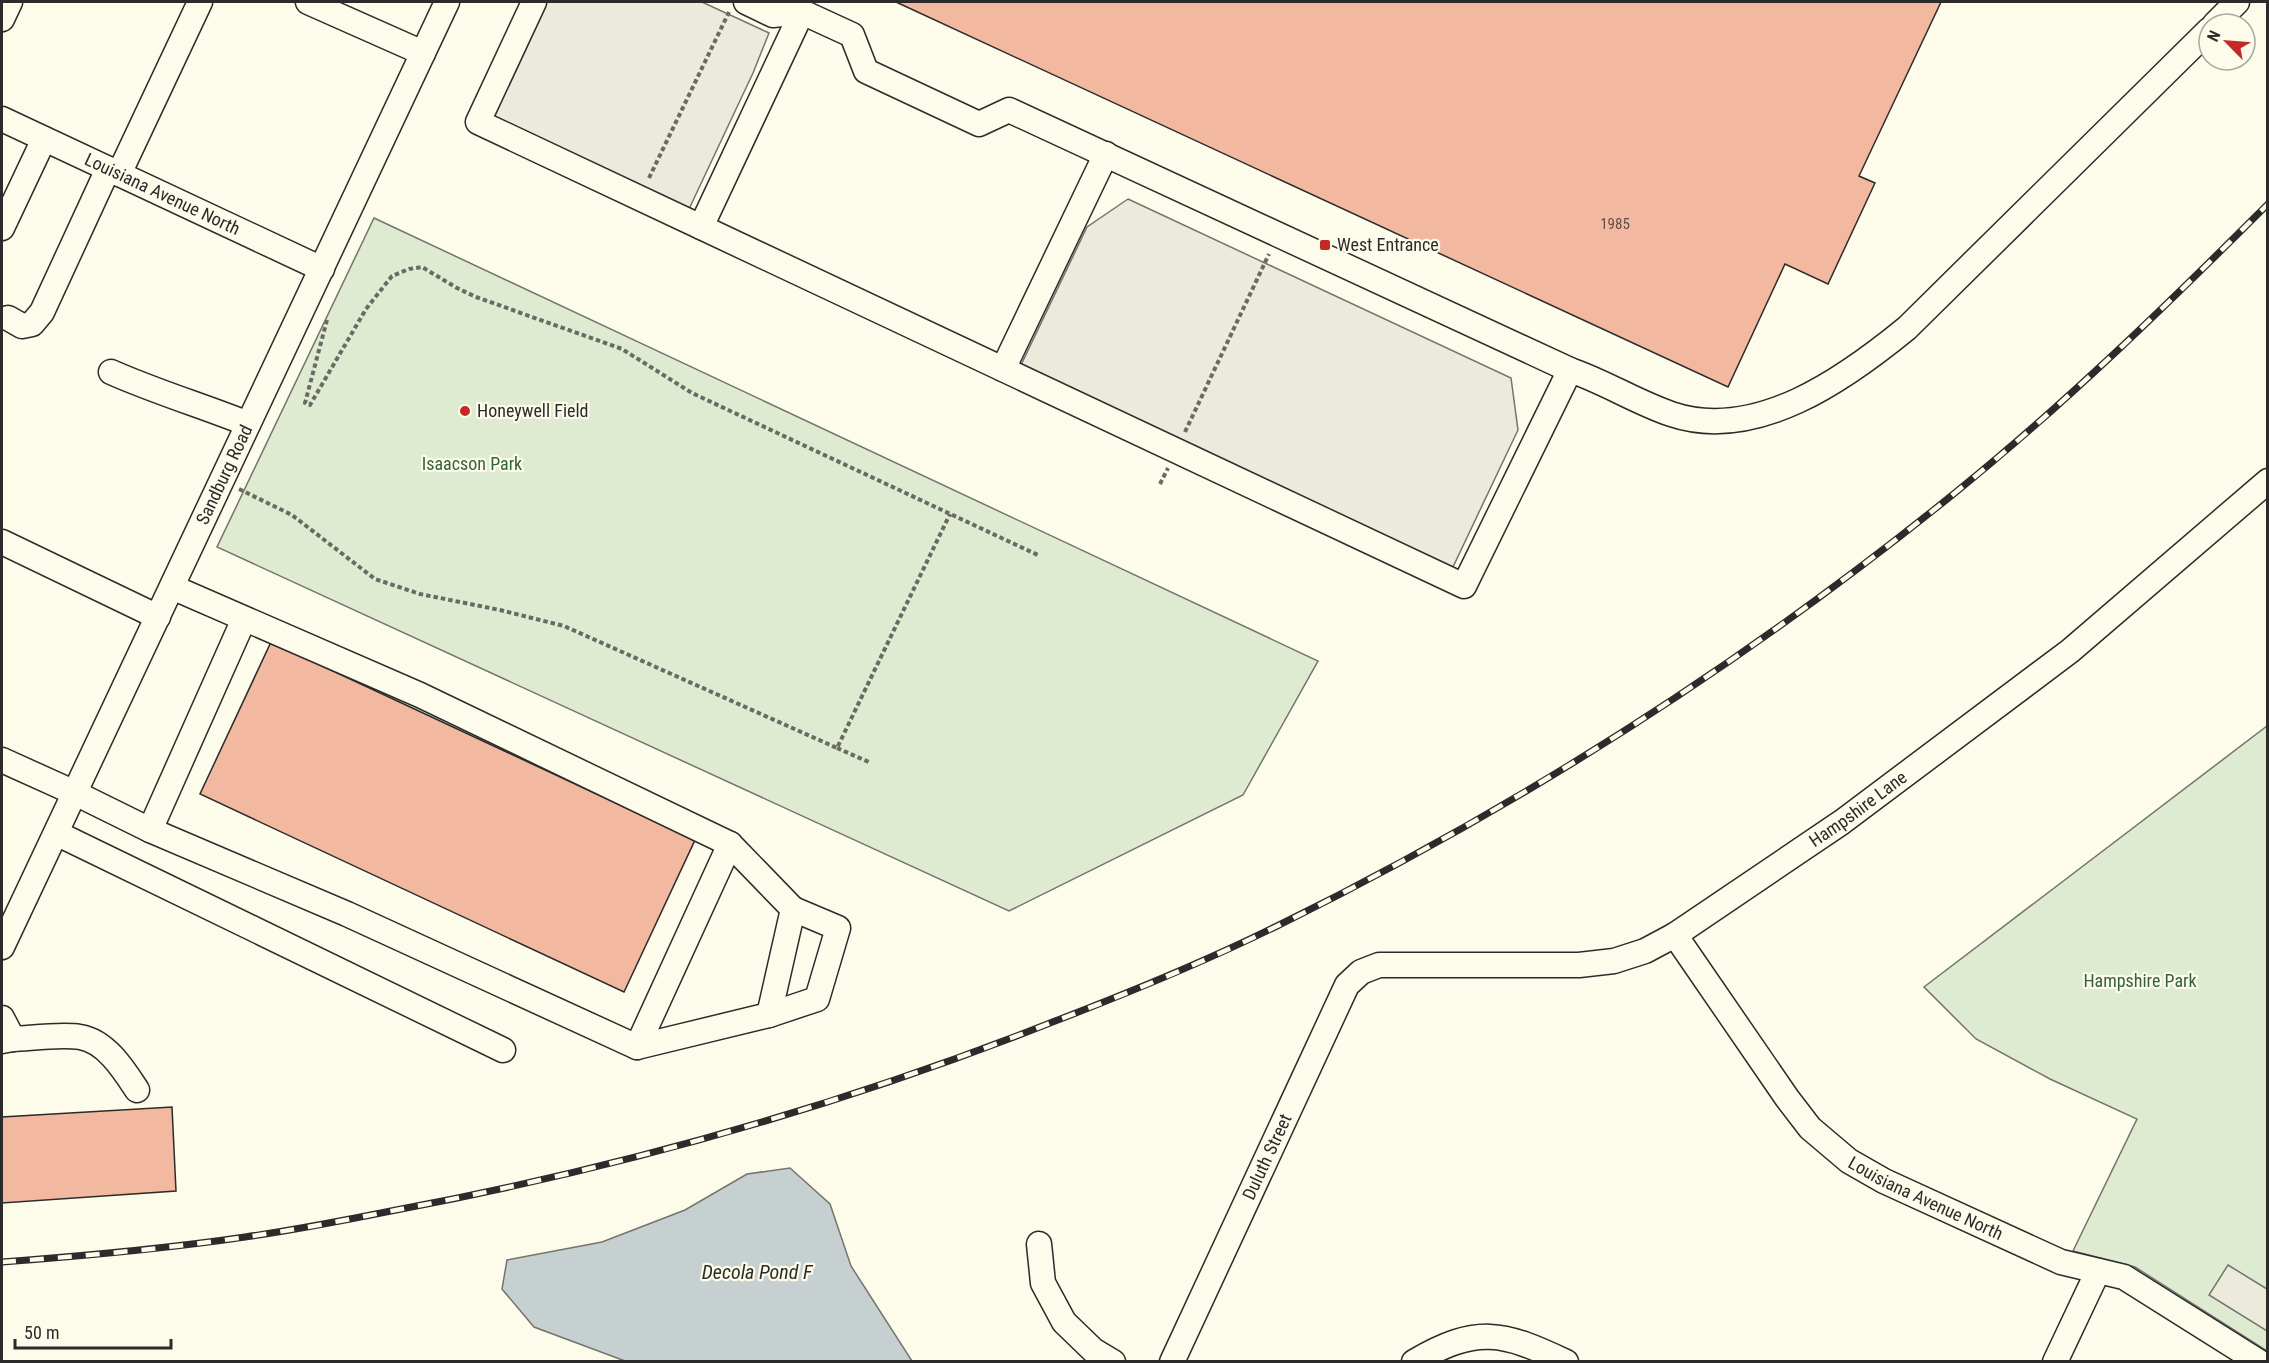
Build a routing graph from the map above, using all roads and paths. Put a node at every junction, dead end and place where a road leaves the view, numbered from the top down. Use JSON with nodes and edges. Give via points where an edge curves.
{"nodes":[{"id":1,"x":10,"y":2,"type":"edge"},
{"id":2,"x":200,"y":2,"type":"edge"},
{"id":3,"x":308,"y":2,"type":"edge"},
{"id":4,"x":447,"y":2,"type":"edge"},
{"id":5,"x":534,"y":2,"type":"edge"},
{"id":6,"x":738,"y":6,"type":"edge"},
{"id":7,"x":802,"y":12,"type":"junction"},
{"id":8,"x":2,"y":19,"type":"edge"},
{"id":9,"x":2197,"y":42,"type":"edge"},
{"id":10,"x":423,"y":53,"type":"junction"},
{"id":11,"x":2,"y":119,"type":"edge"},
{"id":12,"x":44,"y":139,"type":"junction"},
{"id":13,"x":1106,"y":154,"type":"junction"},
{"id":14,"x":113,"y":172,"type":"junction"},
{"id":15,"x":645,"y":187,"type":"dead end"},
{"id":16,"x":701,"y":227,"type":"junction"},
{"id":17,"x":2,"y":228,"type":"edge"},
{"id":18,"x":1279,"y":235,"type":"junction"},
{"id":19,"x":322,"y":269,"type":"junction"},
{"id":20,"x":8,"y":318,"type":"dead end"},
{"id":21,"x":327,"y":320,"type":"dead end"},
{"id":22,"x":1003,"y":369,"type":"junction"},
{"id":23,"x":1570,"y":370,"type":"junction"},
{"id":24,"x":111,"y":372,"type":"dead end"},
{"id":25,"x":248,"y":424,"type":"junction"},
{"id":26,"x":1176,"y":451,"type":"junction"},
{"id":27,"x":223,"y":480,"type":"junction"},
{"id":28,"x":2268,"y":481,"type":"edge"},
{"id":29,"x":1160,"y":484,"type":"dead end"},
{"id":30,"x":950,"y":514,"type":"junction"},
{"id":31,"x":2,"y":542,"type":"edge"},
{"id":32,"x":1040,"y":556,"type":"dead end"},
{"id":33,"x":172,"y":587,"type":"junction"},
{"id":34,"x":158,"y":617,"type":"junction"},
{"id":35,"x":244,"y":619,"type":"junction"},
{"id":36,"x":837,"y":748,"type":"junction"},
{"id":37,"x":2,"y":760,"type":"edge"},
{"id":38,"x":871,"y":763,"type":"dead end"},
{"id":39,"x":75,"y":793,"type":"junction"},
{"id":40,"x":150,"y":830,"type":"junction"},
{"id":41,"x":56,"y":833,"type":"junction"},
{"id":42,"x":730,"y":844,"type":"junction"},
{"id":43,"x":793,"y":909,"type":"junction"},
{"id":44,"x":1676,"y":934,"type":"junction"},
{"id":45,"x":2,"y":947,"type":"edge"},
{"id":46,"x":1379,"y":965,"type":"joint"},
{"id":47,"x":769,"y":1015,"type":"junction"},
{"id":48,"x":2,"y":1018,"type":"edge"},
{"id":49,"x":7,"y":1040,"type":"edge"},
{"id":50,"x":637,"y":1047,"type":"junction"},
{"id":51,"x":503,"y":1050,"type":"dead end"},
{"id":52,"x":137,"y":1090,"type":"dead end"},
{"id":53,"x":1039,"y":1244,"type":"dead end"},
{"id":54,"x":2098,"y":1271,"type":"junction"},
{"id":55,"x":1113,"y":1362,"type":"edge"},
{"id":56,"x":1172,"y":1362,"type":"edge"},
{"id":57,"x":1414,"y":1362,"type":"edge"},
{"id":58,"x":1566,"y":1362,"type":"edge"},
{"id":59,"x":2055,"y":1362,"type":"edge"},
{"id":60,"x":2259,"y":1362,"type":"edge"}],
"edges":[{"from":1,"to":8,"type":"street"},
{"from":2,"to":14,"type":"street"},
{"from":3,"to":10,"type":"street"},
{"from":4,"to":10,"type":"street","name":"Sandburg Road"},
{"from":5,"to":16,"type":"street","via":[[478,122]]},
{"from":6,"to":7,"type":"street","via":[[773,15]]},
{"from":6,"to":15,"type":"path"},
{"from":7,"to":13,"type":"street","via":[[852,35],[866,71],[897,86],[979,124],[1009,110]]},
{"from":7,"to":16,"type":"street"},
{"from":9,"to":23,"type":"street","via":[[1907,328],[1844,377],[1796,402],[1748,418],[1706,420],[1670,414]]},
{"from":10,"to":19,"type":"street","name":"Sandburg Road"},
{"from":11,"to":12,"type":"street","name":"Louisiana Avenue North"},
{"from":12,"to":14,"type":"street","name":"Louisiana Avenue North"},
{"from":12,"to":17,"type":"street"},
{"from":13,"to":18,"type":"street"},
{"from":13,"to":22,"type":"street"},
{"from":14,"to":19,"type":"street","name":"Louisiana Avenue North"},
{"from":14,"to":20,"type":"street","via":[[42,312],[32,324],[22,326]]},
{"from":16,"to":22,"type":"street"},
{"from":18,"to":23,"type":"street"},
{"from":18,"to":26,"type":"path"},
{"from":19,"to":25,"type":"street","name":"Sandburg Road"},
{"from":21,"to":30,"type":"path","via":[[305,403],[310,405],[366,309],[392,276],[422,267],[476,297],[622,349],[692,393]]},
{"from":22,"to":26,"type":"street"},
{"from":23,"to":26,"type":"street","via":[[1464,586]]},
{"from":24,"to":25,"type":"street"},
{"from":25,"to":27,"type":"street","name":"Sandburg Road"},
{"from":26,"to":29,"type":"path"},
{"from":27,"to":33,"type":"street","name":"Sandburg Road"},
{"from":27,"to":36,"type":"path","via":[[292,515],[375,579],[420,594],[564,626]]},
{"from":28,"to":44,"type":"street","name":"Hampshire Lane","via":[[2070,651],[1842,822]]},
{"from":30,"to":32,"type":"path"},
{"from":30,"to":36,"type":"path"},
{"from":31,"to":34,"type":"street"},
{"from":33,"to":34,"type":"street","name":"Sandburg Road"},
{"from":33,"to":35,"type":"street"},
{"from":34,"to":39,"type":"street","name":"Sandburg Road"},
{"from":35,"to":40,"type":"street"},
{"from":35,"to":42,"type":"street","via":[[420,695]]},
{"from":36,"to":38,"type":"path"},
{"from":37,"to":39,"type":"street"},
{"from":39,"to":40,"type":"street"},
{"from":39,"to":41,"type":"street","name":"Sandburg Road"},
{"from":40,"to":50,"type":"street","via":[[347,914]]},
{"from":41,"to":45,"type":"street","name":"Sandburg Road"},
{"from":41,"to":51,"type":"street"},
{"from":42,"to":43,"type":"street"},
{"from":42,"to":50,"type":"street"},
{"from":43,"to":47,"type":"street"},
{"from":43,"to":47,"type":"street","via":[[837,928],[817,999]]},
{"from":44,"to":46,"type":"street","name":"Hampshire Lane","via":[[1645,951],[1614,961],[1579,965]]},
{"from":44,"to":54,"type":"street","name":"Louisiana Avenue North","via":[[1810,1128],[1849,1161],[1884,1181],[2061,1262]]},
{"from":46,"to":56,"type":"street","name":"Duluth Street","via":[[1361,972],[1347,985]]},
{"from":47,"to":50,"type":"street"},
{"from":48,"to":49,"type":"street"},
{"from":49,"to":52,"type":"street","via":[[78,1036],[89,1039],[124,1070]]},
{"from":53,"to":55,"type":"street","via":[[1043,1283],[1064,1322],[1093,1350]]},
{"from":54,"to":59,"type":"street"},
{"from":54,"to":60,"type":"street","name":"Louisiana Avenue North","via":[[2124,1277]]},
{"from":57,"to":58,"type":"street","via":[[1458,1340],[1485,1336],[1531,1345]]}]}
